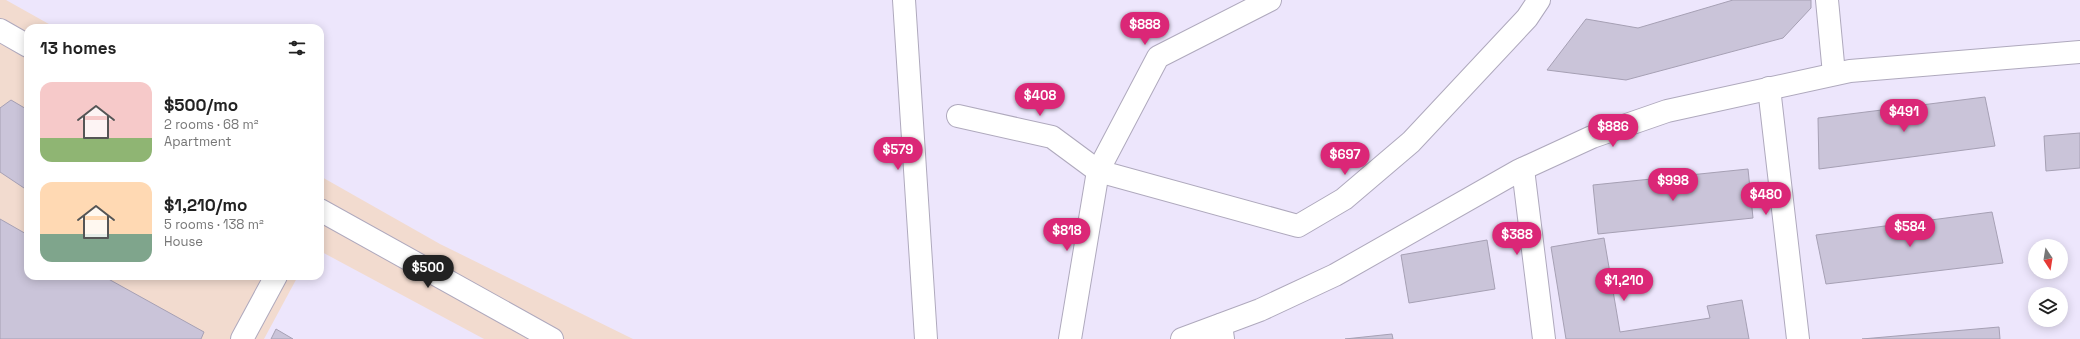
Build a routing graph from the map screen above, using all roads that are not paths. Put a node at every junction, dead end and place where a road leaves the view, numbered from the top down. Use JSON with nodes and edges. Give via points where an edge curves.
{"nodes":[{"id":1,"x":904,"y":0,"type":"edge"},
{"id":2,"x":1270,"y":0,"type":"edge"},
{"id":3,"x":1539,"y":0,"type":"edge"},
{"id":4,"x":1827,"y":0,"type":"edge"},
{"id":5,"x":0,"y":30,"type":"edge"},
{"id":6,"x":24,"y":44,"type":"edge"},
{"id":7,"x":2080,"y":52,"type":"edge"},
{"id":8,"x":1834,"y":74,"type":"junction"},
{"id":9,"x":1769,"y":88,"type":"junction"},
{"id":10,"x":958,"y":116,"type":"dead end"},
{"id":11,"x":1523,"y":169,"type":"junction"},
{"id":12,"x":1098,"y":171,"type":"junction"},
{"id":13,"x":324,"y":212,"type":"edge"},
{"id":14,"x":274,"y":280,"type":"edge"},
{"id":15,"x":1222,"y":332,"type":"edge"},
{"id":16,"x":242,"y":339,"type":"edge"},
{"id":17,"x":552,"y":339,"type":"edge"},
{"id":18,"x":926,"y":339,"type":"edge"},
{"id":19,"x":1070,"y":339,"type":"edge"},
{"id":20,"x":1182,"y":339,"type":"edge"},
{"id":21,"x":1544,"y":339,"type":"edge"},
{"id":22,"x":1798,"y":339,"type":"edge"}],
"edges":[{"from":1,"to":18,"type":"street"},
{"from":2,"to":12,"type":"street","via":[[1158,57]]},
{"from":3,"to":12,"type":"street","via":[[1527,18],[1411,142],[1344,199],[1298,226]]},
{"from":4,"to":8,"type":"street"},
{"from":5,"to":6,"type":"street"},
{"from":7,"to":8,"type":"street"},
{"from":8,"to":9,"type":"street"},
{"from":9,"to":11,"type":"street","via":[[1666,112],[1592,137]]},
{"from":9,"to":22,"type":"street"},
{"from":10,"to":12,"type":"street","via":[[1052,137]]},
{"from":11,"to":15,"type":"street","via":[[1336,275],[1260,310]]},
{"from":11,"to":21,"type":"street"},
{"from":12,"to":19,"type":"street"},
{"from":13,"to":17,"type":"street"},
{"from":14,"to":16,"type":"street"},
{"from":15,"to":20,"type":"street"}]}
